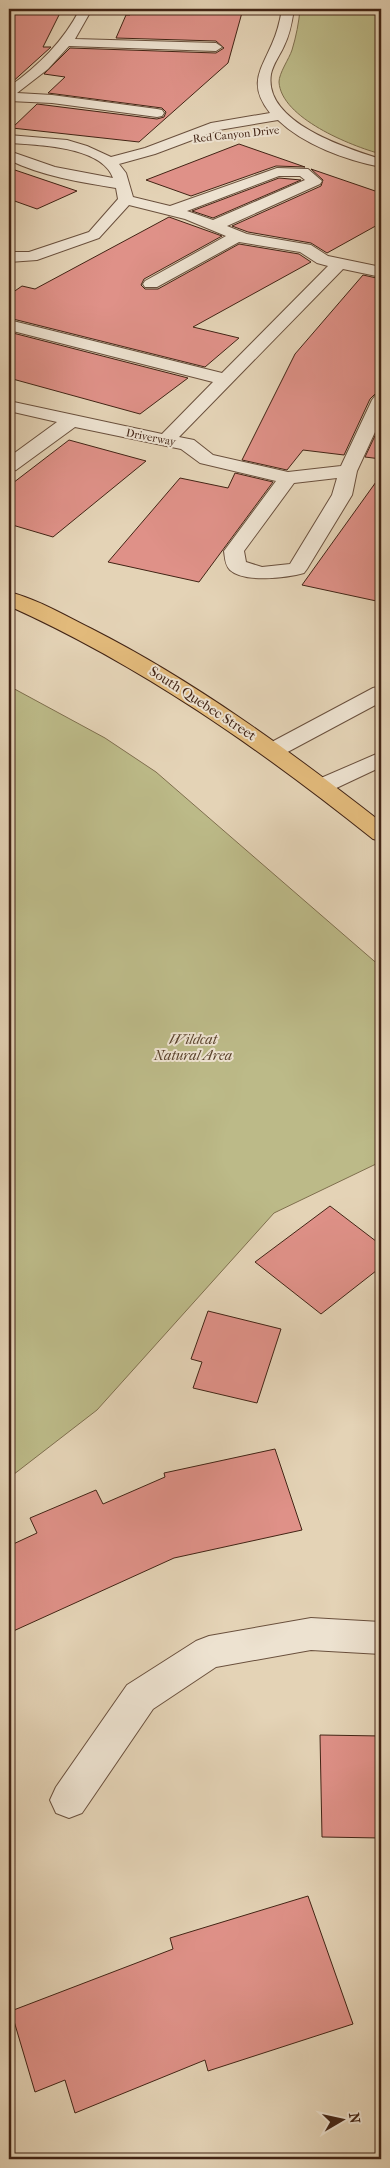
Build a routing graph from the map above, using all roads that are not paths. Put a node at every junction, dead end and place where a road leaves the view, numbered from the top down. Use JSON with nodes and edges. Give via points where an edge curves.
{"nodes":[{"id":1,"x":70,"y":9,"type":"edge"},
{"id":2,"x":85,"y":9,"type":"edge"},
{"id":3,"x":288,"y":9,"type":"edge"},
{"id":4,"x":64,"y":42,"type":"junction"},
{"id":5,"x":216,"y":47,"type":"dead end"},
{"id":6,"x":18,"y":72,"type":"dead end"},
{"id":7,"x":36,"y":74,"type":"junction"},
{"id":8,"x":10,"y":92,"type":"edge"},
{"id":9,"x":157,"y":113,"type":"dead end"},
{"id":10,"x":280,"y":115,"type":"junction"},
{"id":11,"x":296,"y":127,"type":"junction"},
{"id":12,"x":9,"y":139,"type":"edge"},
{"id":13,"x":176,"y":142,"type":"junction"},
{"id":14,"x":9,"y":155,"type":"edge"},
{"id":15,"x":108,"y":162,"type":"junction"},
{"id":16,"x":381,"y":163,"type":"edge"},
{"id":17,"x":121,"y":184,"type":"junction"},
{"id":18,"x":126,"y":200,"type":"junction"},
{"id":19,"x":172,"y":211,"type":"junction"},
{"id":20,"x":213,"y":226,"type":"junction"},
{"id":21,"x":238,"y":236,"type":"junction"},
{"id":22,"x":9,"y":257,"type":"edge"},
{"id":23,"x":339,"y":264,"type":"junction"},
{"id":24,"x":381,"y":272,"type":"edge"},
{"id":25,"x":151,"y":284,"type":"dead end"},
{"id":26,"x":9,"y":325,"type":"edge"},
{"id":27,"x":227,"y":380,"type":"junction"},
{"id":28,"x":381,"y":400,"type":"edge"},
{"id":29,"x":11,"y":409,"type":"edge"},
{"id":30,"x":72,"y":420,"type":"junction"},
{"id":31,"x":166,"y":440,"type":"junction"},
{"id":32,"x":9,"y":466,"type":"edge"},
{"id":33,"x":348,"y":471,"type":"junction"},
{"id":34,"x":288,"y":478,"type":"junction"},
{"id":35,"x":9,"y":598,"type":"edge"},
{"id":36,"x":381,"y":693,"type":"edge"},
{"id":37,"x":274,"y":750,"type":"junction"},
{"id":38,"x":381,"y":759,"type":"edge"},
{"id":39,"x":322,"y":786,"type":"junction"},
{"id":40,"x":381,"y":834,"type":"edge"},
{"id":41,"x":381,"y":1638,"type":"edge"},
{"id":42,"x":69,"y":1800,"type":"dead end"}],
"edges":[{"from":1,"to":2,"type":"street"},
{"from":2,"to":4,"type":"street","via":[[80,23]]},
{"from":3,"to":10,"type":"street","via":[[284,31],[264,73],[263,82],[269,100]]},
{"from":4,"to":5,"type":"street"},
{"from":4,"to":7,"type":"street"},
{"from":6,"to":7,"type":"street"},
{"from":7,"to":8,"type":"street"},
{"from":8,"to":9,"type":"street"},
{"from":10,"to":11,"type":"street"},
{"from":10,"to":13,"type":"street","name":"Red Canyon Drive","via":[[234,122]]},
{"from":11,"to":13,"type":"street","name":"Red Canyon Drive"},
{"from":11,"to":16,"type":"street","via":[[340,150]]},
{"from":12,"to":15,"type":"street","via":[[42,140],[99,154]]},
{"from":13,"to":15,"type":"street","name":"Red Canyon Drive"},
{"from":14,"to":17,"type":"street","via":[[30,166]]},
{"from":15,"to":17,"type":"street","via":[[118,171]]},
{"from":17,"to":18,"type":"street"},
{"from":18,"to":19,"type":"street"},
{"from":18,"to":22,"type":"street","via":[[94,235],[31,257]]},
{"from":19,"to":20,"type":"street"},
{"from":19,"to":20,"type":"street","via":[[277,172],[303,172],[315,181]]},
{"from":20,"to":21,"type":"street"},
{"from":21,"to":23,"type":"street","via":[[305,248],[323,260]]},
{"from":21,"to":25,"type":"street"},
{"from":23,"to":24,"type":"street"},
{"from":23,"to":27,"type":"street"},
{"from":26,"to":27,"type":"street"},
{"from":27,"to":31,"type":"street"},
{"from":28,"to":33,"type":"street"},
{"from":29,"to":30,"type":"street","name":"Driverway"},
{"from":30,"to":31,"type":"street","name":"Driverway"},
{"from":30,"to":32,"type":"street"},
{"from":31,"to":34,"type":"street","name":"Driverway","via":[[186,444],[207,459]]},
{"from":33,"to":34,"type":"street","name":"Driverway"},
{"from":33,"to":34,"type":"street","via":[[342,495],[297,569],[262,573],[239,567],[234,551]]},
{"from":35,"to":37,"type":"main road","name":"South Quebec Street","via":[[160,674]]},
{"from":36,"to":37,"type":"street"},
{"from":37,"to":39,"type":"main road","name":"South Quebec Street"},
{"from":38,"to":39,"type":"street"},
{"from":39,"to":40,"type":"main road","name":"South Quebec Street"},
{"from":41,"to":42,"type":"street","via":[[312,1634],[209,1652],[140,1697]]}]}
